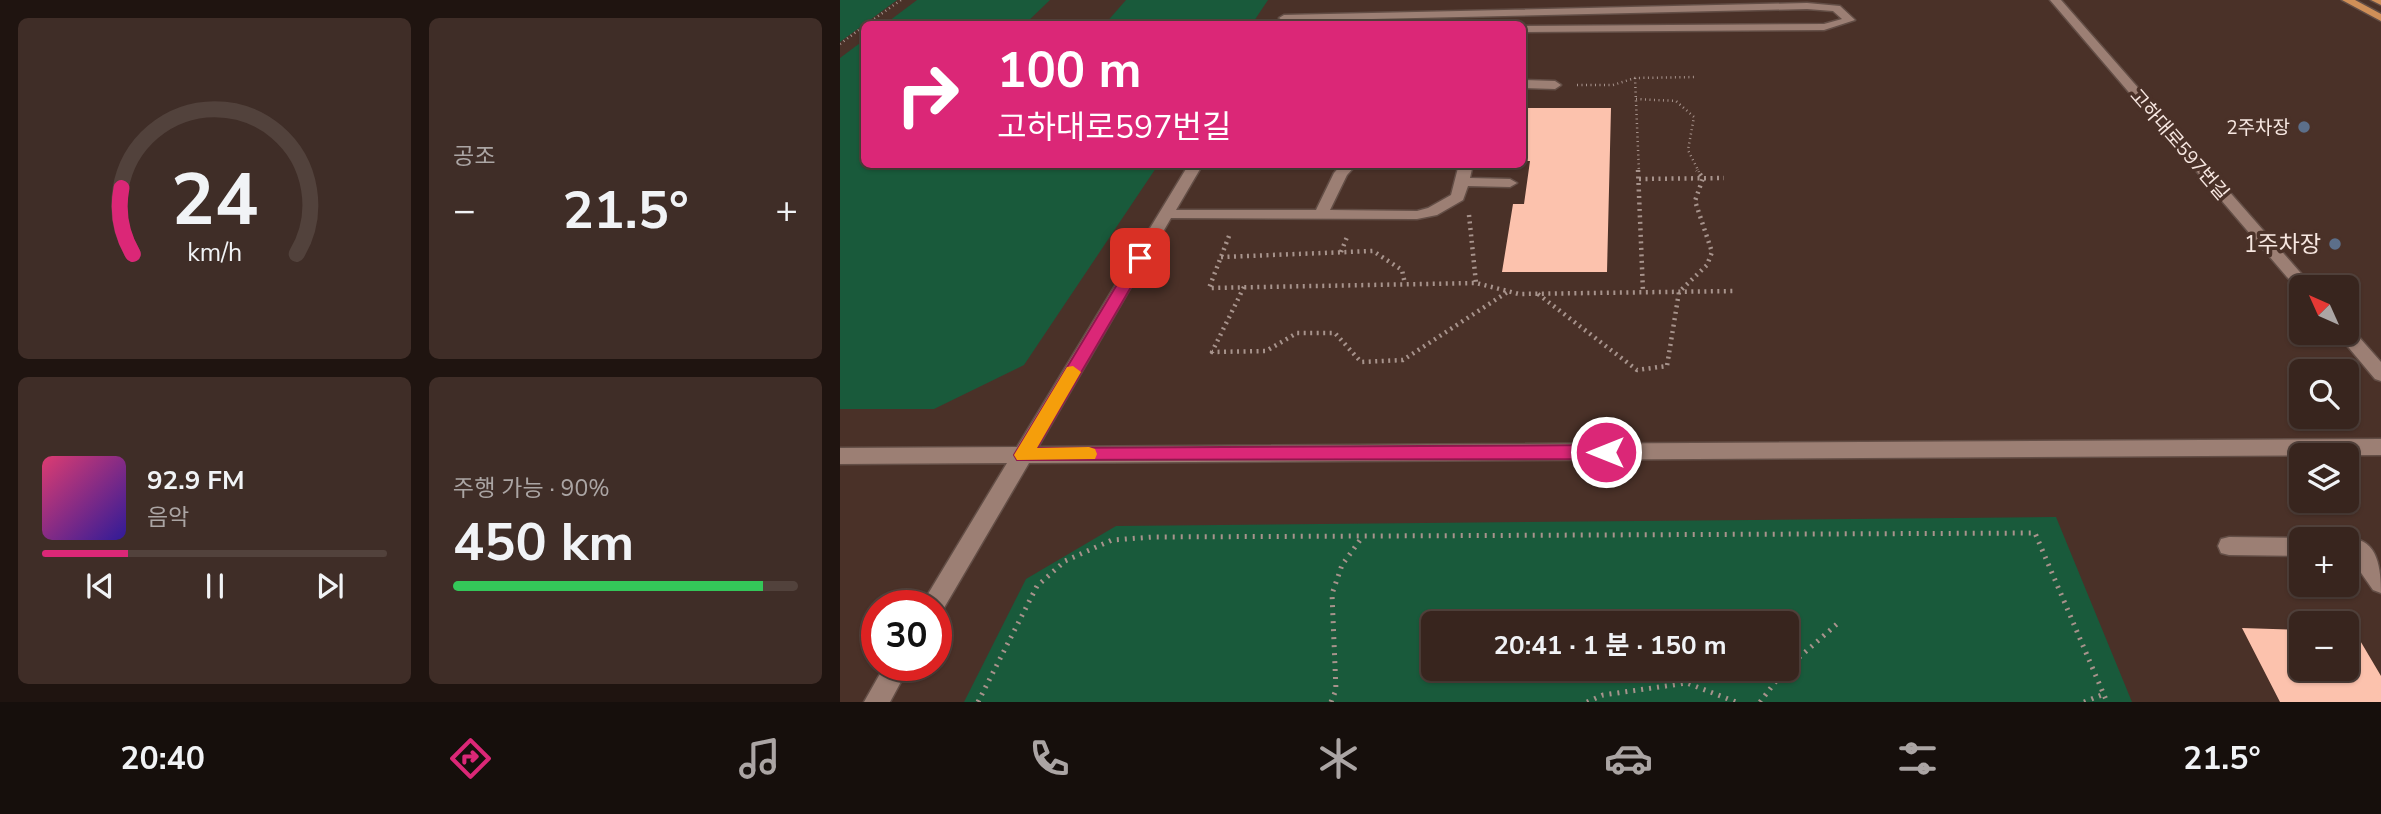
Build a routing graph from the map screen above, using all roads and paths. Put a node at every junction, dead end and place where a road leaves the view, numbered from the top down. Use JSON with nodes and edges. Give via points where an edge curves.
{"nodes":[{"id":1,"x":901,"y":0,"type":"edge"},
{"id":2,"x":2055,"y":0,"type":"edge"},
{"id":3,"x":2347,"y":0,"type":"edge"},
{"id":4,"x":2376,"y":0,"type":"edge"},
{"id":5,"x":2381,"y":2,"type":"edge"},
{"id":6,"x":1284,"y":17,"type":"edge"},
{"id":7,"x":1361,"y":18,"type":"junction"},
{"id":8,"x":2381,"y":18,"type":"edge"},
{"id":9,"x":872,"y":21,"type":"edge"},
{"id":10,"x":1375,"y":21,"type":"edge"},
{"id":11,"x":861,"y":29,"type":"edge"},
{"id":12,"x":1526,"y":29,"type":"edge"},
{"id":13,"x":840,"y":44,"type":"edge"},
{"id":14,"x":1697,"y":77,"type":"dead end"},
{"id":15,"x":1635,"y":78,"type":"junction"},
{"id":16,"x":1526,"y":84,"type":"edge"},
{"id":17,"x":1555,"y":85,"type":"joint"},
{"id":18,"x":1636,"y":99,"type":"junction"},
{"id":19,"x":1194,"y":168,"type":"edge"},
{"id":20,"x":1346,"y":168,"type":"edge"},
{"id":21,"x":1465,"y":168,"type":"edge"},
{"id":22,"x":1703,"y":178,"type":"junction"},
{"id":23,"x":1724,"y":178,"type":"dead end"},
{"id":24,"x":1639,"y":179,"type":"junction"},
{"id":25,"x":1510,"y":183,"type":"dead end"},
{"id":26,"x":1460,"y":190,"type":"junction"},
{"id":27,"x":1167,"y":214,"type":"junction"},
{"id":28,"x":1237,"y":216,"type":"junction"},
{"id":29,"x":1320,"y":216,"type":"junction"},
{"id":30,"x":1221,"y":257,"type":"junction"},
{"id":31,"x":2295,"y":275,"type":"edge"},
{"id":32,"x":1476,"y":283,"type":"junction"},
{"id":33,"x":1405,"y":284,"type":"junction"},
{"id":34,"x":1244,"y":287,"type":"junction"},
{"id":35,"x":1509,"y":291,"type":"junction"},
{"id":36,"x":1735,"y":291,"type":"dead end"},
{"id":37,"x":1643,"y":292,"type":"junction"},
{"id":38,"x":1679,"y":292,"type":"junction"},
{"id":39,"x":1537,"y":294,"type":"junction"},
{"id":40,"x":2356,"y":345,"type":"edge"},
{"id":41,"x":2381,"y":374,"type":"edge"},
{"id":42,"x":2381,"y":447,"type":"edge"},
{"id":43,"x":1023,"y":455,"type":"junction"},
{"id":44,"x":840,"y":456,"type":"edge"},
{"id":45,"x":1363,"y":536,"type":"junction"},
{"id":46,"x":2229,"y":546,"type":"dead end"},
{"id":47,"x":2289,"y":547,"type":"edge"},
{"id":48,"x":2359,"y":552,"type":"edge"},
{"id":49,"x":2381,"y":583,"type":"edge"},
{"id":50,"x":943,"y":590,"type":"edge"},
{"id":51,"x":1837,"y":624,"type":"dead end"},
{"id":52,"x":1799,"y":657,"type":"edge"},
{"id":53,"x":888,"y":681,"type":"edge"},
{"id":54,"x":1776,"y":681,"type":"edge"},
{"id":55,"x":2103,"y":698,"type":"edge"},
{"id":56,"x":876,"y":702,"type":"edge"},
{"id":57,"x":978,"y":702,"type":"edge"},
{"id":58,"x":1331,"y":702,"type":"edge"},
{"id":59,"x":1587,"y":702,"type":"edge"},
{"id":60,"x":1736,"y":702,"type":"edge"},
{"id":61,"x":1760,"y":702,"type":"edge"},
{"id":62,"x":2084,"y":702,"type":"edge"},
{"id":63,"x":2107,"y":702,"type":"edge"}],
"edges":[{"from":1,"to":9,"type":"path"},
{"from":2,"to":31,"type":"street","name":"고하대로597번길"},
{"from":3,"to":8,"type":"main road"},
{"from":4,"to":5,"type":"main road"},
{"from":6,"to":7,"type":"street"},
{"from":7,"to":10,"type":"street"},
{"from":7,"to":12,"type":"street","via":[[1407,13],[1807,6],[1836,8],[1850,20],[1824,27]]},
{"from":11,"to":13,"type":"path"},
{"from":14,"to":15,"type":"path"},
{"from":15,"to":17,"type":"path","via":[[1613,85]]},
{"from":15,"to":18,"type":"path"},
{"from":16,"to":17,"type":"street"},
{"from":18,"to":22,"type":"path","via":[[1676,101],[1694,117],[1688,142],[1691,159]]},
{"from":18,"to":24,"type":"path"},
{"from":19,"to":27,"type":"street"},
{"from":20,"to":29,"type":"street"},
{"from":21,"to":26,"type":"street"},
{"from":22,"to":23,"type":"path"},
{"from":22,"to":24,"type":"path"},
{"from":22,"to":38,"type":"path","via":[[1695,201],[1712,252],[1707,265]]},
{"from":24,"to":37,"type":"path"},
{"from":25,"to":26,"type":"street"},
{"from":26,"to":29,"type":"street","via":[[1432,212],[1416,215]]},
{"from":26,"to":32,"type":"path","via":[[1471,218]]},
{"from":27,"to":28,"type":"street"},
{"from":27,"to":43,"type":"street"},
{"from":28,"to":29,"type":"street"},
{"from":28,"to":30,"type":"path"},
{"from":30,"to":33,"type":"path","via":[[1373,251],[1402,270]]},
{"from":30,"to":34,"type":"path","via":[[1209,288]]},
{"from":32,"to":33,"type":"path"},
{"from":32,"to":35,"type":"path"},
{"from":33,"to":34,"type":"path"},
{"from":34,"to":35,"type":"path","via":[[1212,352],[1266,351],[1297,333],[1335,333],[1361,362],[1403,360]]},
{"from":35,"to":39,"type":"path"},
{"from":36,"to":38,"type":"path"},
{"from":37,"to":38,"type":"path"},
{"from":37,"to":39,"type":"path"},
{"from":38,"to":39,"type":"path","via":[[1667,366],[1637,370]]},
{"from":40,"to":41,"type":"street"},
{"from":42,"to":43,"type":"street"},
{"from":43,"to":44,"type":"street"},
{"from":43,"to":50,"type":"street"},
{"from":45,"to":55,"type":"path","via":[[2035,533]]},
{"from":45,"to":57,"type":"path","via":[[1112,540],[1065,561],[1037,586]]},
{"from":45,"to":58,"type":"path","via":[[1342,565],[1332,594],[1336,690]]},
{"from":46,"to":47,"type":"street"},
{"from":48,"to":49,"type":"street"},
{"from":51,"to":52,"type":"path"},
{"from":53,"to":56,"type":"street"},
{"from":54,"to":61,"type":"path"},
{"from":55,"to":62,"type":"path"},
{"from":55,"to":63,"type":"path"},
{"from":59,"to":60,"type":"path","via":[[1602,695],[1687,683]]}]}
